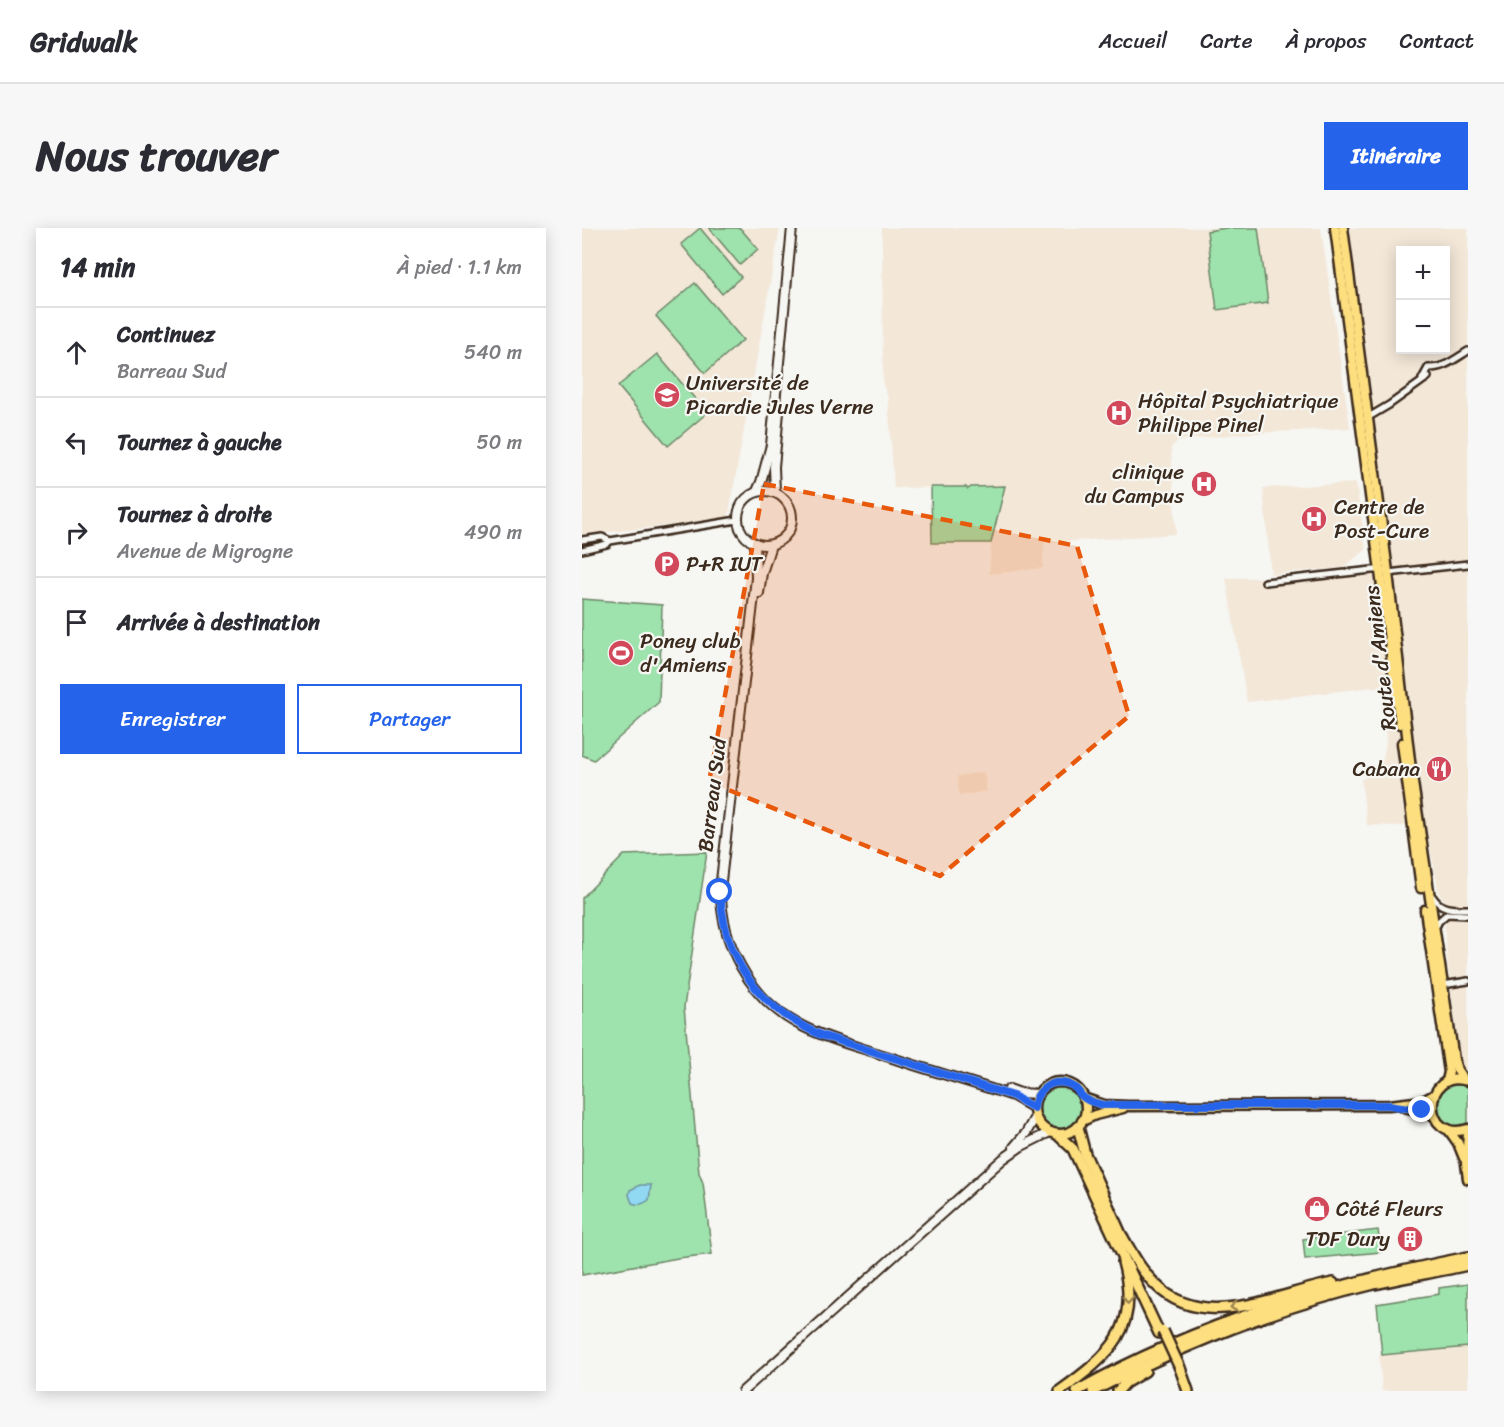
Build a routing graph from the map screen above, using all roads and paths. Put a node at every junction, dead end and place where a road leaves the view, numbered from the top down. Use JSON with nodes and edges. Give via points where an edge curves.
{"nodes":[{"id":1,"x":792,"y":228,"type":"edge"},
{"id":2,"x":797,"y":228,"type":"edge"},
{"id":3,"x":1335,"y":228,"type":"edge"},
{"id":4,"x":1343,"y":228,"type":"edge"},
{"id":5,"x":1468,"y":351,"type":"edge"},
{"id":6,"x":1363,"y":419,"type":"junction"},
{"id":7,"x":757,"y":491,"type":"junction"},
{"id":8,"x":775,"y":492,"type":"junction"},
{"id":9,"x":737,"y":520,"type":"junction"},
{"id":10,"x":582,"y":540,"type":"edge"},
{"id":11,"x":610,"y":541,"type":"junction"},
{"id":12,"x":755,"y":543,"type":"junction"},
{"id":13,"x":771,"y":545,"type":"junction"},
{"id":14,"x":582,"y":550,"type":"edge"},
{"id":15,"x":1468,"y":564,"type":"edge"},
{"id":16,"x":1384,"y":572,"type":"junction"},
{"id":17,"x":1265,"y":582,"type":"dead end"},
{"id":18,"x":1425,"y":866,"type":"junction"},
{"id":19,"x":1433,"y":897,"type":"junction"},
{"id":20,"x":1468,"y":909,"type":"edge"},
{"id":21,"x":1468,"y":915,"type":"edge"},
{"id":22,"x":1437,"y":925,"type":"junction"},
{"id":23,"x":1440,"y":967,"type":"junction"},
{"id":24,"x":1468,"y":981,"type":"edge"},
{"id":25,"x":1443,"y":985,"type":"junction"},
{"id":26,"x":1466,"y":1080,"type":"edge"},
{"id":27,"x":1447,"y":1081,"type":"junction"},
{"id":28,"x":1038,"y":1094,"type":"junction"},
{"id":29,"x":1434,"y":1095,"type":"junction"},
{"id":30,"x":1083,"y":1098,"type":"junction"},
{"id":31,"x":1389,"y":1105,"type":"junction"},
{"id":32,"x":1129,"y":1106,"type":"junction"},
{"id":33,"x":1035,"y":1113,"type":"junction"},
{"id":34,"x":1434,"y":1115,"type":"junction"},
{"id":35,"x":1080,"y":1124,"type":"junction"},
{"id":36,"x":1448,"y":1129,"type":"junction"},
{"id":37,"x":1468,"y":1131,"type":"edge"},
{"id":38,"x":1053,"y":1133,"type":"junction"},
{"id":39,"x":1003,"y":1159,"type":"junction"},
{"id":40,"x":1466,"y":1164,"type":"junction"},
{"id":41,"x":1468,"y":1179,"type":"edge"},
{"id":42,"x":1119,"y":1239,"type":"junction"},
{"id":43,"x":1468,"y":1257,"type":"edge"},
{"id":44,"x":1468,"y":1265,"type":"edge"},
{"id":45,"x":1370,"y":1278,"type":"junction"},
{"id":46,"x":1181,"y":1349,"type":"junction"},
{"id":47,"x":743,"y":1391,"type":"edge"},
{"id":48,"x":1060,"y":1391,"type":"edge"},
{"id":49,"x":1077,"y":1391,"type":"edge"},
{"id":50,"x":1093,"y":1391,"type":"edge"},
{"id":51,"x":1118,"y":1391,"type":"edge"},
{"id":52,"x":1186,"y":1391,"type":"edge"}],
"edges":[{"from":1,"to":7,"type":"main road","via":[[771,445]]},
{"from":2,"to":8,"type":"main road","via":[[774,466]]},
{"from":3,"to":6,"type":"main road","name":"Route d'Amiens"},
{"from":4,"to":6,"type":"main road","name":"Route d'Amiens"},
{"from":5,"to":6,"type":"street","via":[[1434,371],[1428,368],[1419,383]]},
{"from":6,"to":16,"type":"main road","name":"Route d'Amiens"},
{"from":7,"to":8,"type":"main road"},
{"from":7,"to":9,"type":"main road","via":[[741,504]]},
{"from":8,"to":13,"type":"main road","via":[[788,504],[792,523],[785,536]]},
{"from":9,"to":11,"type":"street"},
{"from":9,"to":12,"type":"main road","via":[[742,532]]},
{"from":10,"to":11,"type":"street","via":[[602,537]]},
{"from":11,"to":14,"type":"street"},
{"from":12,"to":13,"type":"main road"},
{"from":12,"to":33,"type":"main road","name":"Barreau Sud","via":[[756,578],[721,881],[721,907],[733,952],[762,996],[804,1027],[1013,1096]]},
{"from":13,"to":28,"type":"main road","name":"Barreau Sud","via":[[758,595],[724,878],[726,918],[740,960],[756,984],[798,1020],[1020,1093]]},
{"from":15,"to":16,"type":"street"},
{"from":16,"to":17,"type":"street"},
{"from":16,"to":18,"type":"main road","name":"Route d'Amiens"},
{"from":16,"to":27,"type":"main road","name":"Route d'Amiens","via":[[1413,836],[1449,1071]]},
{"from":18,"to":19,"type":"street"},
{"from":18,"to":23,"type":"main road","name":"Route d'Amiens"},
{"from":19,"to":20,"type":"street","via":[[1440,906]]},
{"from":19,"to":22,"type":"street"},
{"from":21,"to":22,"type":"street","via":[[1447,914]]},
{"from":22,"to":23,"type":"street"},
{"from":23,"to":25,"type":"main road","name":"Route d'Amiens"},
{"from":24,"to":25,"type":"street"},
{"from":25,"to":26,"type":"main road","name":"Route d'Amiens","via":[[1454,1060],[1457,1071]]},
{"from":26,"to":27,"type":"main road"},
{"from":27,"to":29,"type":"main road"},
{"from":28,"to":30,"type":"main road","via":[[1049,1084],[1061,1083],[1077,1089]]},
{"from":28,"to":33,"type":"main road"},
{"from":29,"to":31,"type":"main road","via":[[1423,1101]]},
{"from":29,"to":34,"type":"main road"},
{"from":30,"to":32,"type":"main road","via":[[1104,1105]]},
{"from":30,"to":35,"type":"main road","via":[[1085,1107]]},
{"from":31,"to":32,"type":"main road"},
{"from":31,"to":34,"type":"main road","via":[[1412,1107]]},
{"from":32,"to":35,"type":"main road","via":[[1095,1115]]},
{"from":33,"to":38,"type":"main road","via":[[1041,1126]]},
{"from":33,"to":39,"type":"main road","via":[[1026,1133]]},
{"from":34,"to":36,"type":"main road"},
{"from":35,"to":38,"type":"main road","via":[[1070,1132]]},
{"from":35,"to":42,"type":"highway","via":[[1084,1154]]},
{"from":36,"to":37,"type":"main road"},
{"from":36,"to":40,"type":"main road"},
{"from":37,"to":40,"type":"main road"},
{"from":38,"to":39,"type":"main road"},
{"from":38,"to":42,"type":"highway","via":[[1073,1149]]},
{"from":39,"to":47,"type":"main road"},
{"from":40,"to":41,"type":"main road"},
{"from":45,"to":42,"type":"highway","one_way":true,"via":[[1318,1286],[1244,1306],[1207,1309],[1177,1300],[1155,1285]]},
{"from":42,"to":48,"type":"highway","one_way":true,"via":[[1128,1289],[1124,1323],[1104,1357]]},
{"from":42,"to":52,"type":"highway","bridge":true},
{"from":43,"to":45,"type":"highway"},
{"from":44,"to":46,"type":"highway","via":[[1316,1300]]},
{"from":45,"to":49,"type":"highway","via":[[1220,1324]]},
{"from":46,"to":50,"type":"highway"},
{"from":46,"to":51,"type":"highway","via":[[1136,1375]]}]}
